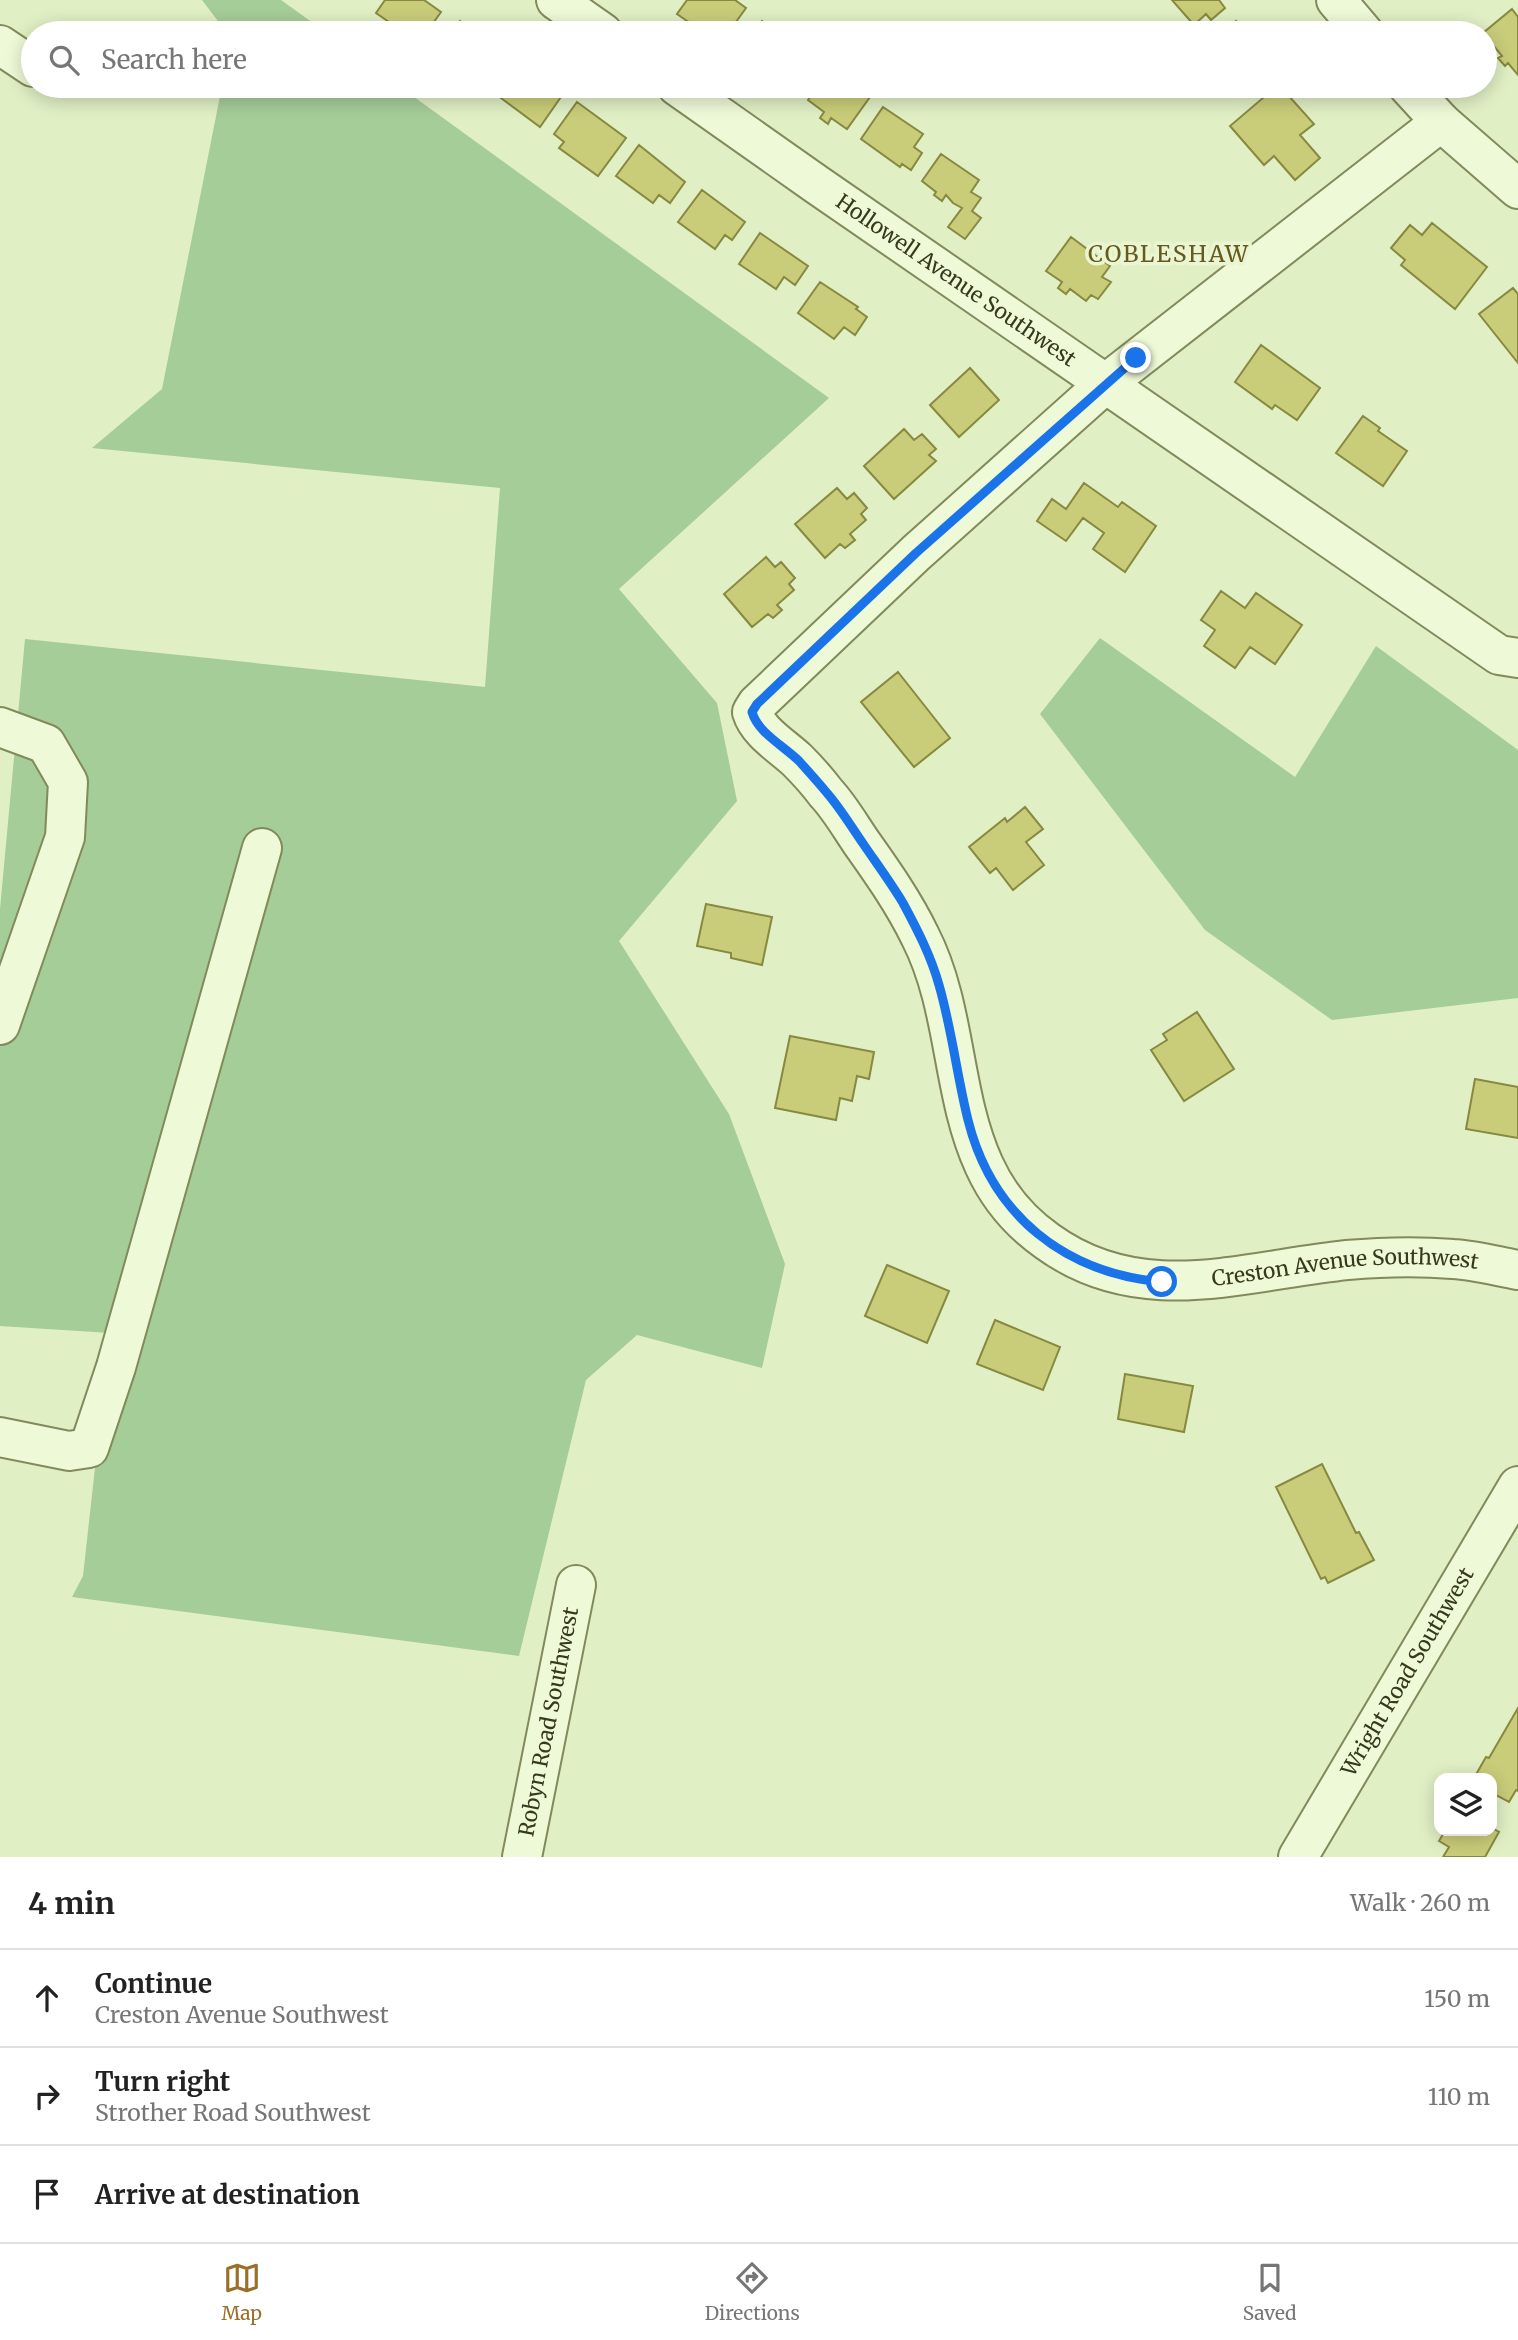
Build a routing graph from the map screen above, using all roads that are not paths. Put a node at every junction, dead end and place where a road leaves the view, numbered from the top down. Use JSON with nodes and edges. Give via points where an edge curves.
{"nodes":[{"id":1,"x":556,"y":0,"type":"edge"},
{"id":2,"x":1336,"y":0,"type":"edge"},
{"id":3,"x":586,"y":21,"type":"edge"},
{"id":4,"x":1354,"y":21,"type":"edge"},
{"id":5,"x":0,"y":45,"type":"edge"},
{"id":6,"x":21,"y":59,"type":"edge"},
{"id":7,"x":694,"y":98,"type":"edge"},
{"id":8,"x":1419,"y":98,"type":"edge"},
{"id":9,"x":1441,"y":122,"type":"junction"},
{"id":10,"x":1518,"y":189,"type":"edge"},
{"id":11,"x":1105,"y":384,"type":"junction"},
{"id":12,"x":1518,"y":658,"type":"edge"},
{"id":13,"x":0,"y":727,"type":"edge"},
{"id":14,"x":262,"y":848,"type":"dead end"},
{"id":15,"x":0,"y":1025,"type":"edge"},
{"id":16,"x":1518,"y":1270,"type":"edge"},
{"id":17,"x":0,"y":1437,"type":"edge"},
{"id":18,"x":1518,"y":1486,"type":"edge"},
{"id":19,"x":576,"y":1585,"type":"dead end"},
{"id":20,"x":522,"y":1857,"type":"edge"},
{"id":21,"x":1297,"y":1857,"type":"edge"}],
"edges":[{"from":1,"to":3,"type":"street"},
{"from":2,"to":4,"type":"street"},
{"from":5,"to":6,"type":"street"},
{"from":7,"to":11,"type":"street","name":"Hollowell Avenue Southwest"},
{"from":8,"to":9,"type":"street"},
{"from":9,"to":10,"type":"street"},
{"from":9,"to":11,"type":"street"},
{"from":11,"to":12,"type":"street","name":"Hollowell Avenue Southwest","via":[[1499,655]]},
{"from":11,"to":16,"type":"street","name":"Creston Avenue Southwest","via":[[916,553],[757,704],[752,712],[755,722],[829,795],[901,901],[938,982],[968,1122],[984,1165],[1002,1198],[1029,1228],[1062,1252],[1106,1272],[1162,1282],[1349,1260],[1424,1257]]},
{"from":13,"to":15,"type":"street","via":[[46,744],[68,782],[65,837]]},
{"from":14,"to":17,"type":"street","via":[[116,1367],[89,1448],[69,1451]]},
{"from":18,"to":21,"type":"street","name":"Wright Road Southwest"},
{"from":19,"to":20,"type":"street","name":"Robyn Road Southwest"}]}
